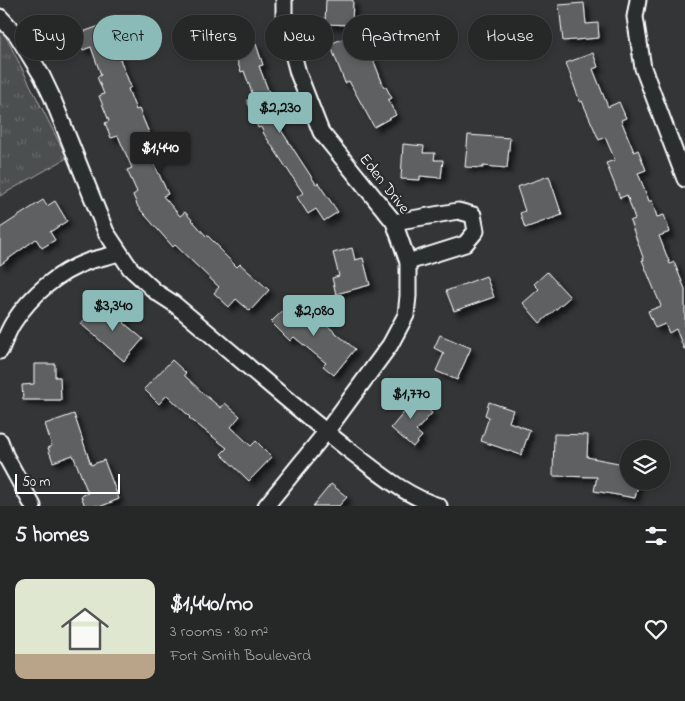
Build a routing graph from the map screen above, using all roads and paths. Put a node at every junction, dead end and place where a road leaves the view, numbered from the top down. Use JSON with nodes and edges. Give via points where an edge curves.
{"nodes":[{"id":1,"x":284,"y":0,"type":"edge"},
{"id":2,"x":638,"y":0,"type":"edge"},
{"id":3,"x":0,"y":17,"type":"edge"},
{"id":4,"x":685,"y":179,"type":"edge"},
{"id":5,"x":394,"y":222,"type":"junction"},
{"id":6,"x":119,"y":253,"type":"junction"},
{"id":7,"x":408,"y":262,"type":"junction"},
{"id":8,"x":0,"y":351,"type":"edge"},
{"id":9,"x":326,"y":432,"type":"junction"},
{"id":10,"x":0,"y":441,"type":"edge"},
{"id":11,"x":33,"y":506,"type":"edge"},
{"id":12,"x":266,"y":506,"type":"edge"},
{"id":13,"x":439,"y":506,"type":"edge"}],
"edges":[{"from":1,"to":5,"type":"street","name":"Eden Drive","via":[[284,20],[298,73],[320,132]]},
{"from":2,"to":4,"type":"street","via":[[635,17],[643,68]]},
{"from":3,"to":6,"type":"street","via":[[17,35],[42,76],[106,232]]},
{"from":5,"to":7,"type":"street","name":"Eden Drive"},
{"from":5,"to":7,"type":"street","via":[[458,211],[473,215],[476,231],[465,244]]},
{"from":6,"to":8,"type":"street","via":[[89,261],[58,276],[25,306]]},
{"from":6,"to":9,"type":"street","via":[[156,292]]},
{"from":7,"to":9,"type":"street","name":"Eden Drive","via":[[406,315],[390,345]]},
{"from":9,"to":12,"type":"street","name":"Eden Drive"},
{"from":9,"to":13,"type":"street","via":[[409,493]]},
{"from":10,"to":11,"type":"street"}]}
